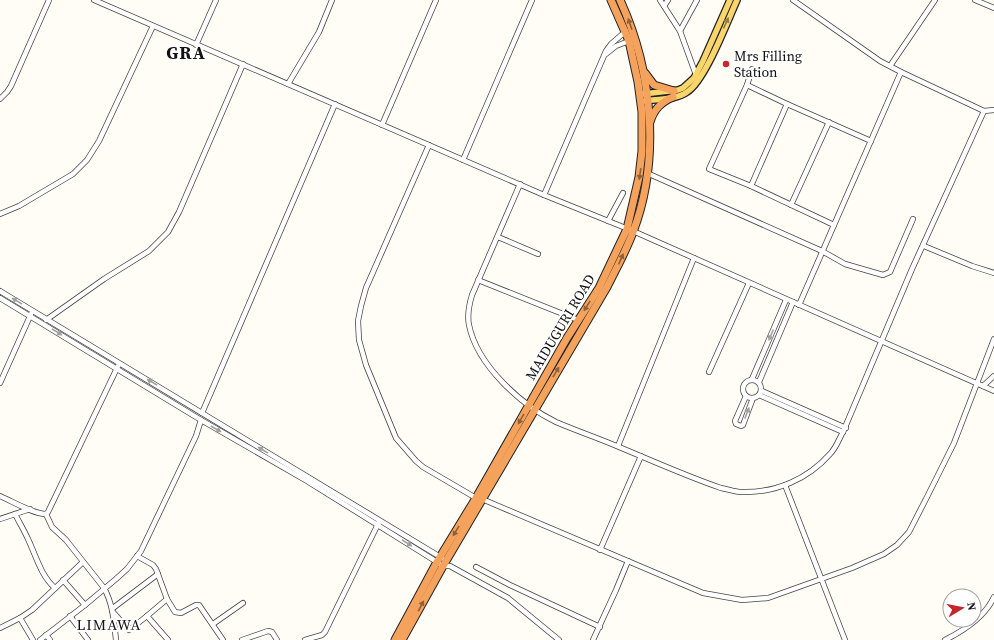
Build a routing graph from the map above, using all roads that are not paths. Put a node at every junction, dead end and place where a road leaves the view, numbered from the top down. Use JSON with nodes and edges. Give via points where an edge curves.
{"nodes":[{"id":1,"x":49,"y":0,"type":"edge"},
{"id":2,"x":94,"y":0,"type":"edge"},
{"id":3,"x":216,"y":0,"type":"edge"},
{"id":4,"x":332,"y":0,"type":"edge"},
{"id":5,"x":436,"y":0,"type":"edge"},
{"id":6,"x":532,"y":0,"type":"edge"},
{"id":7,"x":611,"y":0,"type":"edge"},
{"id":8,"x":620,"y":0,"type":"edge"},
{"id":9,"x":660,"y":0,"type":"edge"},
{"id":10,"x":668,"y":0,"type":"edge"},
{"id":11,"x":697,"y":0,"type":"edge"},
{"id":12,"x":730,"y":0,"type":"edge"},
{"id":13,"x":737,"y":0,"type":"edge"},
{"id":14,"x":793,"y":0,"type":"edge"},
{"id":15,"x":934,"y":0,"type":"edge"},
{"id":16,"x":975,"y":0,"type":"edge"},
{"id":17,"x":980,"y":1,"type":"edge"},
{"id":18,"x":105,"y":2,"type":"edge"},
{"id":19,"x":664,"y":6,"type":"junction"},
{"id":20,"x":994,"y":8,"type":"edge"},
{"id":21,"x":152,"y":26,"type":"junction"},
{"id":22,"x":680,"y":31,"type":"junction"},
{"id":23,"x":626,"y":32,"type":"junction"},
{"id":24,"x":629,"y":41,"type":"junction"},
{"id":25,"x":196,"y":45,"type":"junction"},
{"id":26,"x":604,"y":55,"type":"junction"},
{"id":27,"x":705,"y":62,"type":"junction"},
{"id":28,"x":242,"y":64,"type":"junction"},
{"id":29,"x":890,"y":66,"type":"junction"},
{"id":30,"x":643,"y":70,"type":"junction"},
{"id":31,"x":752,"y":70,"type":"dead end"},
{"id":32,"x":901,"y":72,"type":"junction"},
{"id":33,"x":696,"y":75,"type":"junction"},
{"id":34,"x":288,"y":84,"type":"junction"},
{"id":35,"x":747,"y":85,"type":"junction"},
{"id":36,"x":643,"y":94,"type":"junction"},
{"id":37,"x":674,"y":94,"type":"junction"},
{"id":38,"x":0,"y":98,"type":"edge"},
{"id":39,"x":644,"y":102,"type":"junction"},
{"id":40,"x":335,"y":104,"type":"junction"},
{"id":41,"x":787,"y":104,"type":"junction"},
{"id":42,"x":994,"y":110,"type":"edge"},
{"id":43,"x":984,"y":111,"type":"junction"},
{"id":44,"x":828,"y":122,"type":"junction"},
{"id":45,"x":382,"y":125,"type":"junction"},
{"id":46,"x":648,"y":126,"type":"junction"},
{"id":47,"x":871,"y":141,"type":"junction"},
{"id":48,"x":429,"y":145,"type":"junction"},
{"id":49,"x":463,"y":160,"type":"junction"},
{"id":50,"x":647,"y":173,"type":"junction"},
{"id":51,"x":520,"y":184,"type":"junction"},
{"id":52,"x":751,"y":186,"type":"junction"},
{"id":53,"x":623,"y":193,"type":"dead end"},
{"id":54,"x":544,"y":195,"type":"junction"},
{"id":55,"x":791,"y":205,"type":"junction"},
{"id":56,"x":0,"y":214,"type":"edge"},
{"id":57,"x":913,"y":219,"type":"dead end"},
{"id":58,"x":608,"y":221,"type":"junction"},
{"id":59,"x":834,"y":225,"type":"junction"},
{"id":60,"x":630,"y":230,"type":"junction"},
{"id":61,"x":498,"y":237,"type":"junction"},
{"id":62,"x":924,"y":246,"type":"junction"},
{"id":63,"x":822,"y":251,"type":"junction"},
{"id":64,"x":538,"y":254,"type":"dead end"},
{"id":65,"x":694,"y":258,"type":"junction"},
{"id":66,"x":994,"y":273,"type":"edge"},
{"id":67,"x":478,"y":280,"type":"junction"},
{"id":68,"x":749,"y":283,"type":"junction"},
{"id":69,"x":0,"y":291,"type":"edge"},
{"id":70,"x":0,"y":298,"type":"edge"},
{"id":71,"x":786,"y":300,"type":"junction"},
{"id":72,"x":793,"y":302,"type":"junction"},
{"id":73,"x":799,"y":305,"type":"junction"},
{"id":74,"x":33,"y":310,"type":"junction"},
{"id":75,"x":30,"y":316,"type":"junction"},
{"id":76,"x":47,"y":319,"type":"junction"},
{"id":77,"x":578,"y":320,"type":"junction"},
{"id":78,"x":42,"y":323,"type":"junction"},
{"id":79,"x":994,"y":339,"type":"edge"},
{"id":80,"x":882,"y":341,"type":"junction"},
{"id":81,"x":763,"y":352,"type":"junction"},
{"id":82,"x":770,"y":355,"type":"junction"},
{"id":83,"x":120,"y":363,"type":"junction"},
{"id":84,"x":117,"y":369,"type":"junction"},
{"id":85,"x":709,"y":372,"type":"dead end"},
{"id":86,"x":994,"y":376,"type":"edge"},
{"id":87,"x":752,"y":379,"type":"junction"},
{"id":88,"x":759,"y":382,"type":"junction"},
{"id":89,"x":0,"y":383,"type":"edge"},
{"id":90,"x":976,"y":384,"type":"junction"},
{"id":91,"x":983,"y":386,"type":"junction"},
{"id":92,"x":994,"y":391,"type":"edge"},
{"id":93,"x":761,"y":393,"type":"junction"},
{"id":94,"x":746,"y":396,"type":"junction"},
{"id":95,"x":753,"y":398,"type":"junction"},
{"id":96,"x":532,"y":407,"type":"junction"},
{"id":97,"x":202,"y":413,"type":"junction"},
{"id":98,"x":201,"y":420,"type":"junction"},
{"id":99,"x":844,"y":430,"type":"junction"},
{"id":100,"x":618,"y":446,"type":"junction"},
{"id":101,"x":641,"y":456,"type":"junction"},
{"id":102,"x":785,"y":486,"type":"junction"},
{"id":103,"x":0,"y":496,"type":"edge"},
{"id":104,"x":479,"y":499,"type":"junction"},
{"id":105,"x":30,"y":509,"type":"junction"},
{"id":106,"x":15,"y":514,"type":"junction"},
{"id":107,"x":46,"y":514,"type":"junction"},
{"id":108,"x":0,"y":519,"type":"edge"},
{"id":109,"x":379,"y":522,"type":"junction"},
{"id":110,"x":600,"y":550,"type":"junction"},
{"id":111,"x":137,"y":556,"type":"junction"},
{"id":112,"x":628,"y":561,"type":"junction"},
{"id":113,"x":83,"y":562,"type":"junction"},
{"id":114,"x":443,"y":562,"type":"junction"},
{"id":115,"x":476,"y":567,"type":"dead end"},
{"id":116,"x":158,"y":574,"type":"junction"},
{"id":117,"x":821,"y":579,"type":"junction"},
{"id":118,"x":64,"y":580,"type":"junction"},
{"id":119,"x":55,"y":588,"type":"junction"},
{"id":120,"x":104,"y":588,"type":"junction"},
{"id":121,"x":994,"y":597,"type":"edge"},
{"id":122,"x":167,"y":599,"type":"junction"},
{"id":123,"x":243,"y":603,"type":"dead end"},
{"id":124,"x":85,"y":605,"type":"junction"},
{"id":125,"x":113,"y":610,"type":"junction"},
{"id":126,"x":70,"y":616,"type":"junction"},
{"id":127,"x":147,"y":616,"type":"junction"},
{"id":128,"x":20,"y":618,"type":"junction"},
{"id":129,"x":213,"y":624,"type":"junction"},
{"id":130,"x":600,"y":627,"type":"junction"},
{"id":131,"x":0,"y":628,"type":"edge"},
{"id":132,"x":46,"y":635,"type":"junction"},
{"id":133,"x":33,"y":640,"type":"edge"},
{"id":134,"x":40,"y":640,"type":"edge"},
{"id":135,"x":50,"y":640,"type":"edge"},
{"id":136,"x":88,"y":640,"type":"edge"},
{"id":137,"x":116,"y":640,"type":"edge"},
{"id":138,"x":168,"y":640,"type":"edge"},
{"id":139,"x":223,"y":640,"type":"edge"},
{"id":140,"x":242,"y":640,"type":"edge"},
{"id":141,"x":277,"y":640,"type":"edge"},
{"id":142,"x":305,"y":640,"type":"edge"},
{"id":143,"x":395,"y":640,"type":"edge"},
{"id":144,"x":402,"y":640,"type":"edge"},
{"id":145,"x":559,"y":640,"type":"edge"},
{"id":146,"x":593,"y":640,"type":"edge"},
{"id":147,"x":845,"y":640,"type":"edge"},
{"id":148,"x":945,"y":640,"type":"edge"}],
"edges":[{"from":1,"to":38,"type":"street","via":[[10,86]]},
{"from":2,"to":18,"type":"street"},
{"from":3,"to":25,"type":"street"},
{"from":4,"to":34,"type":"street","via":[[319,32]]},
{"from":5,"to":45,"type":"street"},
{"from":6,"to":49,"type":"street"},
{"from":7,"to":23,"type":"highway","name":"MAIDUGURI ROAD"},
{"from":30,"to":8,"type":"highway","name":"MAIDUGURI ROAD","one_way":true,"via":[[631,26]]},
{"from":9,"to":19,"type":"street"},
{"from":10,"to":19,"type":"street"},
{"from":11,"to":22,"type":"street"},
{"from":12,"to":27,"type":"main road"},
{"from":27,"to":13,"type":"main road","one_way":true},
{"from":14,"to":29,"type":"street","via":[[874,58]]},
{"from":15,"to":29,"type":"street"},
{"from":16,"to":17,"type":"street"},
{"from":17,"to":20,"type":"street"},
{"from":18,"to":21,"type":"street"},
{"from":19,"to":22,"type":"street"},
{"from":21,"to":25,"type":"street"},
{"from":21,"to":56,"type":"street","via":[[99,141],[87,160],[73,174],[19,206]]},
{"from":22,"to":33,"type":"street"},
{"from":23,"to":24,"type":"highway","name":"MAIDUGURI ROAD"},
{"from":23,"to":26,"type":"street","via":[[611,44]]},
{"from":24,"to":26,"type":"street"},
{"from":24,"to":36,"type":"highway","name":"MAIDUGURI ROAD"},
{"from":25,"to":28,"type":"street"},
{"from":26,"to":54,"type":"street"},
{"from":27,"to":33,"type":"main road"},
{"from":27,"to":37,"type":"main road","via":[[699,81],[694,87],[687,92]]},
{"from":28,"to":34,"type":"street"},
{"from":28,"to":76,"type":"street","via":[[168,232],[149,251]]},
{"from":29,"to":32,"type":"street"},
{"from":30,"to":36,"type":"highway","name":"MAIDUGURI ROAD"},
{"from":30,"to":37,"type":"highway","via":[[654,85]]},
{"from":31,"to":35,"type":"street"},
{"from":32,"to":43,"type":"street"},
{"from":32,"to":47,"type":"street"},
{"from":33,"to":37,"type":"main road"},
{"from":34,"to":40,"type":"street"},
{"from":35,"to":41,"type":"street"},
{"from":35,"to":52,"type":"street","via":[[709,169]]},
{"from":36,"to":37,"type":"main road"},
{"from":36,"to":39,"type":"highway","name":"MAIDUGURI ROAD"},
{"from":37,"to":39,"type":"main road"},
{"from":37,"to":46,"type":"highway","via":[[654,111]]},
{"from":39,"to":46,"type":"highway","name":"MAIDUGURI ROAD"},
{"from":39,"to":60,"type":"highway","name":"MAIDUGURI ROAD","one_way":true,"via":[[642,151]]},
{"from":40,"to":45,"type":"street"},
{"from":40,"to":97,"type":"street"},
{"from":41,"to":44,"type":"street"},
{"from":41,"to":52,"type":"street"},
{"from":42,"to":43,"type":"street"},
{"from":43,"to":62,"type":"street"},
{"from":44,"to":47,"type":"street"},
{"from":44,"to":55,"type":"street"},
{"from":45,"to":48,"type":"street"},
{"from":46,"to":50,"type":"highway","name":"MAIDUGURI ROAD"},
{"from":47,"to":59,"type":"street"},
{"from":48,"to":49,"type":"street"},
{"from":48,"to":104,"type":"street","via":[[366,288],[358,322],[360,340],[366,365],[396,438],[423,467]]},
{"from":49,"to":51,"type":"street"},
{"from":50,"to":60,"type":"highway","name":"MAIDUGURI ROAD"},
{"from":50,"to":63,"type":"street"},
{"from":51,"to":54,"type":"street"},
{"from":51,"to":61,"type":"street"},
{"from":52,"to":55,"type":"street"},
{"from":53,"to":58,"type":"street"},
{"from":54,"to":58,"type":"street"},
{"from":55,"to":59,"type":"street"},
{"from":57,"to":63,"type":"street","via":[[887,274],[845,264]]},
{"from":58,"to":60,"type":"street"},
{"from":59,"to":63,"type":"street"},
{"from":60,"to":65,"type":"street"},
{"from":60,"to":77,"type":"highway","name":"MAIDUGURI ROAD","one_way":true,"via":[[599,288]]},
{"from":96,"to":60,"type":"highway","name":"MAIDUGURI ROAD","one_way":true,"via":[[607,287],[618,266]]},
{"from":61,"to":64,"type":"street"},
{"from":61,"to":67,"type":"street"},
{"from":62,"to":66,"type":"street"},
{"from":62,"to":80,"type":"street"},
{"from":63,"to":73,"type":"street"},
{"from":65,"to":68,"type":"street"},
{"from":65,"to":100,"type":"street"},
{"from":67,"to":77,"type":"street"},
{"from":67,"to":96,"type":"street","via":[[469,308],[469,324],[476,346],[492,371]]},
{"from":68,"to":71,"type":"street"},
{"from":68,"to":85,"type":"street"},
{"from":74,"to":69,"type":"street","one_way":true},
{"from":70,"to":75,"type":"street"},
{"from":71,"to":72,"type":"street"},
{"from":71,"to":81,"type":"street","one_way":true},
{"from":72,"to":73,"type":"street"},
{"from":72,"to":82,"type":"street"},
{"from":73,"to":80,"type":"street"},
{"from":74,"to":75,"type":"street"},
{"from":74,"to":76,"type":"street"},
{"from":75,"to":78,"type":"street"},
{"from":75,"to":89,"type":"street"},
{"from":76,"to":78,"type":"street"},
{"from":76,"to":83,"type":"street"},
{"from":77,"to":96,"type":"highway","name":"MAIDUGURI ROAD"},
{"from":78,"to":84,"type":"street","one_way":true},
{"from":79,"to":90,"type":"street"},
{"from":80,"to":90,"type":"street"},
{"from":80,"to":99,"type":"street"},
{"from":81,"to":82,"type":"street"},
{"from":81,"to":87,"type":"street"},
{"from":82,"to":88,"type":"street"},
{"from":83,"to":84,"type":"street"},
{"from":97,"to":83,"type":"street","one_way":true},
{"from":84,"to":98,"type":"street"},
{"from":84,"to":107,"type":"street"},
{"from":86,"to":91,"type":"street"},
{"from":87,"to":88,"type":"street"},
{"from":87,"to":94,"type":"street","via":[[744,384]]},
{"from":88,"to":93,"type":"street"},
{"from":90,"to":91,"type":"street"},
{"from":90,"to":117,"type":"street","via":[[954,443],[908,532],[897,545],[884,554]]},
{"from":91,"to":92,"type":"street"},
{"from":93,"to":95,"type":"street"},
{"from":93,"to":99,"type":"street"},
{"from":94,"to":95,"type":"street"},
{"from":94,"to":95,"type":"street","one_way":true,"via":[[735,421],[741,426]]},
{"from":96,"to":100,"type":"street","via":[[556,422]]},
{"from":96,"to":104,"type":"highway","name":"MAIDUGURI ROAD"},
{"from":109,"to":97,"type":"street","one_way":true},
{"from":98,"to":109,"type":"street","one_way":true},
{"from":98,"to":111,"type":"street"},
{"from":99,"to":102,"type":"street","via":[[831,452],[819,465]]},
{"from":100,"to":101,"type":"street"},
{"from":101,"to":102,"type":"street","via":[[721,488],[740,492],[764,491]]},
{"from":101,"to":110,"type":"street"},
{"from":102,"to":117,"type":"street"},
{"from":103,"to":105,"type":"street"},
{"from":104,"to":110,"type":"street"},
{"from":104,"to":114,"type":"highway","name":"MAIDUGURI ROAD"},
{"from":105,"to":106,"type":"street"},
{"from":105,"to":107,"type":"street"},
{"from":106,"to":108,"type":"street"},
{"from":106,"to":119,"type":"street","via":[[41,569]]},
{"from":107,"to":113,"type":"street","via":[[52,527]]},
{"from":109,"to":114,"type":"street"},
{"from":109,"to":142,"type":"street","via":[[325,632]]},
{"from":110,"to":112,"type":"street"},
{"from":111,"to":116,"type":"street","via":[[153,566]]},
{"from":111,"to":120,"type":"street","via":[[127,569]]},
{"from":112,"to":117,"type":"street","via":[[703,593],[742,600],[768,598]]},
{"from":112,"to":130,"type":"street"},
{"from":113,"to":118,"type":"street"},
{"from":113,"to":120,"type":"street"},
{"from":114,"to":143,"type":"highway","name":"MAIDUGURI ROAD"},
{"from":144,"to":114,"type":"highway","name":"MAIDUGURI ROAD","one_way":true},
{"from":114,"to":145,"type":"street","via":[[508,598]]},
{"from":115,"to":130,"type":"street"},
{"from":116,"to":122,"type":"street"},
{"from":116,"to":125,"type":"street"},
{"from":117,"to":147,"type":"street"},
{"from":118,"to":119,"type":"street"},
{"from":118,"to":124,"type":"street"},
{"from":119,"to":128,"type":"street"},
{"from":120,"to":124,"type":"street"},
{"from":120,"to":125,"type":"street"},
{"from":121,"to":148,"type":"street","via":[[981,615],[960,633]]},
{"from":122,"to":127,"type":"street"},
{"from":122,"to":129,"type":"street","via":[[178,613],[199,604]]},
{"from":123,"to":129,"type":"street"},
{"from":124,"to":126,"type":"street"},
{"from":125,"to":127,"type":"street","via":[[129,630]]},
{"from":125,"to":137,"type":"street"},
{"from":126,"to":132,"type":"street"},
{"from":126,"to":136,"type":"street"},
{"from":127,"to":138,"type":"street"},
{"from":128,"to":131,"type":"street"},
{"from":128,"to":133,"type":"street"},
{"from":129,"to":139,"type":"street"},
{"from":130,"to":146,"type":"street"},
{"from":132,"to":134,"type":"street"},
{"from":132,"to":135,"type":"street"},
{"from":140,"to":141,"type":"street","via":[[268,631],[272,632]]}]}
